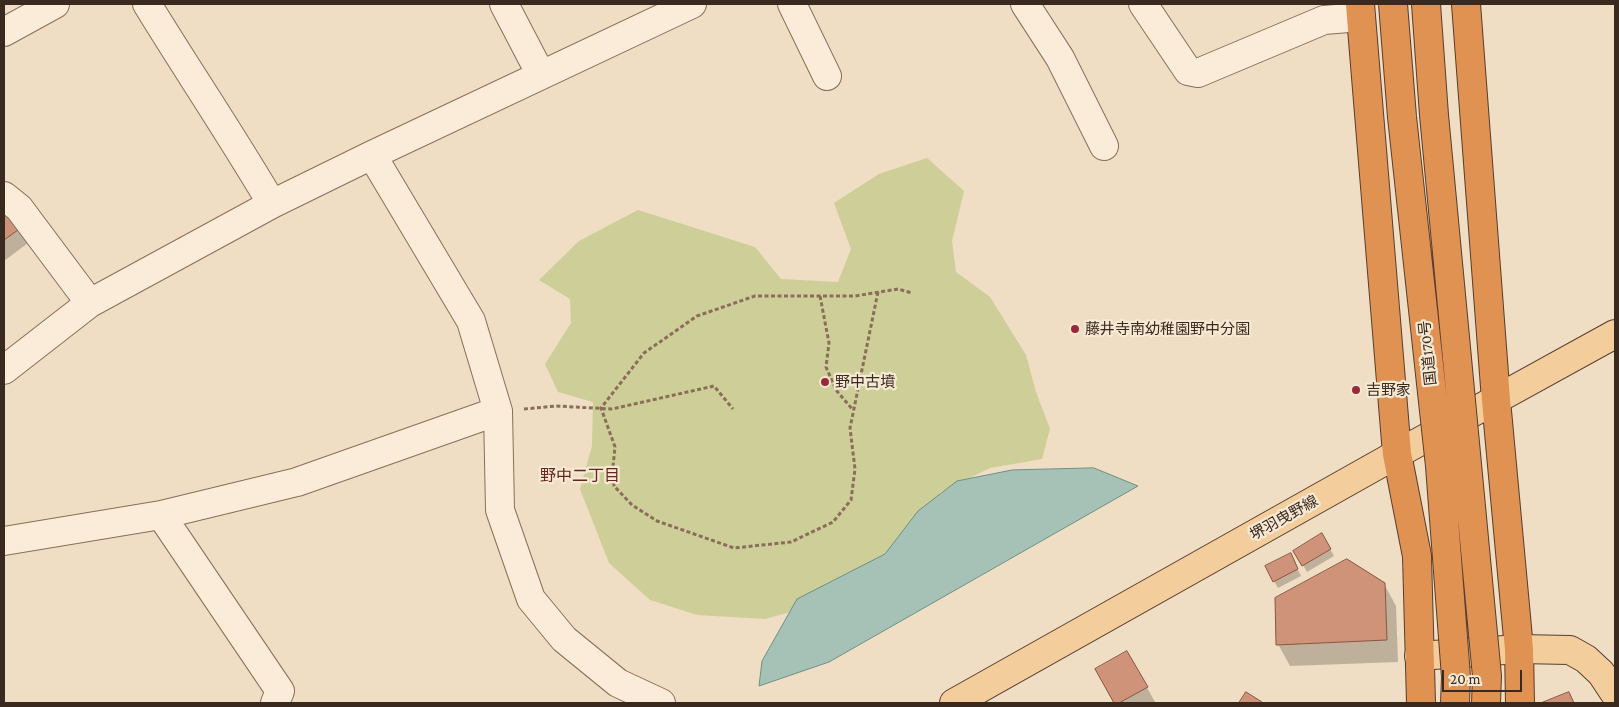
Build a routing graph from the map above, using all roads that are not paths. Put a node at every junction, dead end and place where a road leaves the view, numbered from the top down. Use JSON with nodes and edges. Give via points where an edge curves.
{"nodes":[{"id":1,"x":55,"y":4,"type":"edge"},
{"id":2,"x":146,"y":4,"type":"edge"},
{"id":3,"x":504,"y":4,"type":"edge"},
{"id":4,"x":692,"y":4,"type":"edge"},
{"id":5,"x":792,"y":4,"type":"edge"},
{"id":6,"x":1025,"y":4,"type":"edge"},
{"id":7,"x":1143,"y":4,"type":"edge"},
{"id":8,"x":1393,"y":4,"type":"edge"},
{"id":9,"x":1426,"y":4,"type":"edge"},
{"id":10,"x":1466,"y":4,"type":"edge"},
{"id":11,"x":1350,"y":11,"type":"edge"},
{"id":12,"x":4,"y":32,"type":"edge"},
{"id":13,"x":541,"y":75,"type":"junction"},
{"id":14,"x":827,"y":76,"type":"dead end"},
{"id":15,"x":1104,"y":146,"type":"dead end"},
{"id":16,"x":372,"y":155,"type":"junction"},
{"id":17,"x":4,"y":196,"type":"edge"},
{"id":18,"x":272,"y":204,"type":"junction"},
{"id":19,"x":90,"y":303,"type":"junction"},
{"id":20,"x":1615,"y":334,"type":"edge"},
{"id":21,"x":4,"y":370,"type":"edge"},
{"id":22,"x":1496,"y":400,"type":"junction"},
{"id":23,"x":498,"y":411,"type":"junction"},
{"id":24,"x":1397,"y":454,"type":"junction"},
{"id":25,"x":161,"y":515,"type":"junction"},
{"id":26,"x":4,"y":541,"type":"edge"},
{"id":27,"x":1519,"y":648,"type":"junction"},
{"id":28,"x":1419,"y":656,"type":"junction"},
{"id":29,"x":1615,"y":694,"type":"edge"},
{"id":30,"x":275,"y":703,"type":"edge"},
{"id":31,"x":661,"y":703,"type":"edge"},
{"id":32,"x":954,"y":703,"type":"edge"},
{"id":33,"x":1421,"y":703,"type":"edge"},
{"id":34,"x":1455,"y":703,"type":"edge"},
{"id":35,"x":1486,"y":703,"type":"edge"},
{"id":36,"x":1520,"y":703,"type":"edge"}],
"edges":[{"from":1,"to":12,"type":"street"},
{"from":2,"to":18,"type":"street"},
{"from":3,"to":13,"type":"street"},
{"from":4,"to":13,"type":"street"},
{"from":5,"to":14,"type":"street"},
{"from":6,"to":15,"type":"street","via":[[1060,58]]},
{"from":7,"to":11,"type":"street","via":[[1188,71],[1198,73]]},
{"from":8,"to":34,"type":"highway","name":"国道170号","bridge":true,"via":[[1440,466],[1456,677]]},
{"from":9,"to":35,"type":"highway","name":"国道170号","bridge":true,"via":[[1486,666]]},
{"from":10,"to":22,"type":"highway"},
{"from":11,"to":24,"type":"highway"},
{"from":13,"to":16,"type":"street"},
{"from":16,"to":18,"type":"street"},
{"from":16,"to":23,"type":"street","via":[[471,321]]},
{"from":17,"to":19,"type":"street","via":[[19,208]]},
{"from":18,"to":19,"type":"street"},
{"from":19,"to":21,"type":"street"},
{"from":20,"to":22,"type":"main road","name":"堺羽曳野線"},
{"from":22,"to":24,"type":"main road","name":"堺羽曳野線"},
{"from":22,"to":27,"type":"highway"},
{"from":23,"to":25,"type":"street","via":[[297,482]]},
{"from":23,"to":31,"type":"street","via":[[500,510],[531,599],[564,639],[618,684]]},
{"from":24,"to":28,"type":"highway","via":[[1417,556]]},
{"from":24,"to":32,"type":"main road","name":"堺羽曳野線"},
{"from":25,"to":26,"type":"street"},
{"from":25,"to":30,"type":"street","via":[[280,691]]},
{"from":27,"to":28,"type":"main road"},
{"from":27,"to":29,"type":"main road","via":[[1570,650],[1601,672]]},
{"from":27,"to":36,"type":"highway"},
{"from":28,"to":33,"type":"highway"}]}
